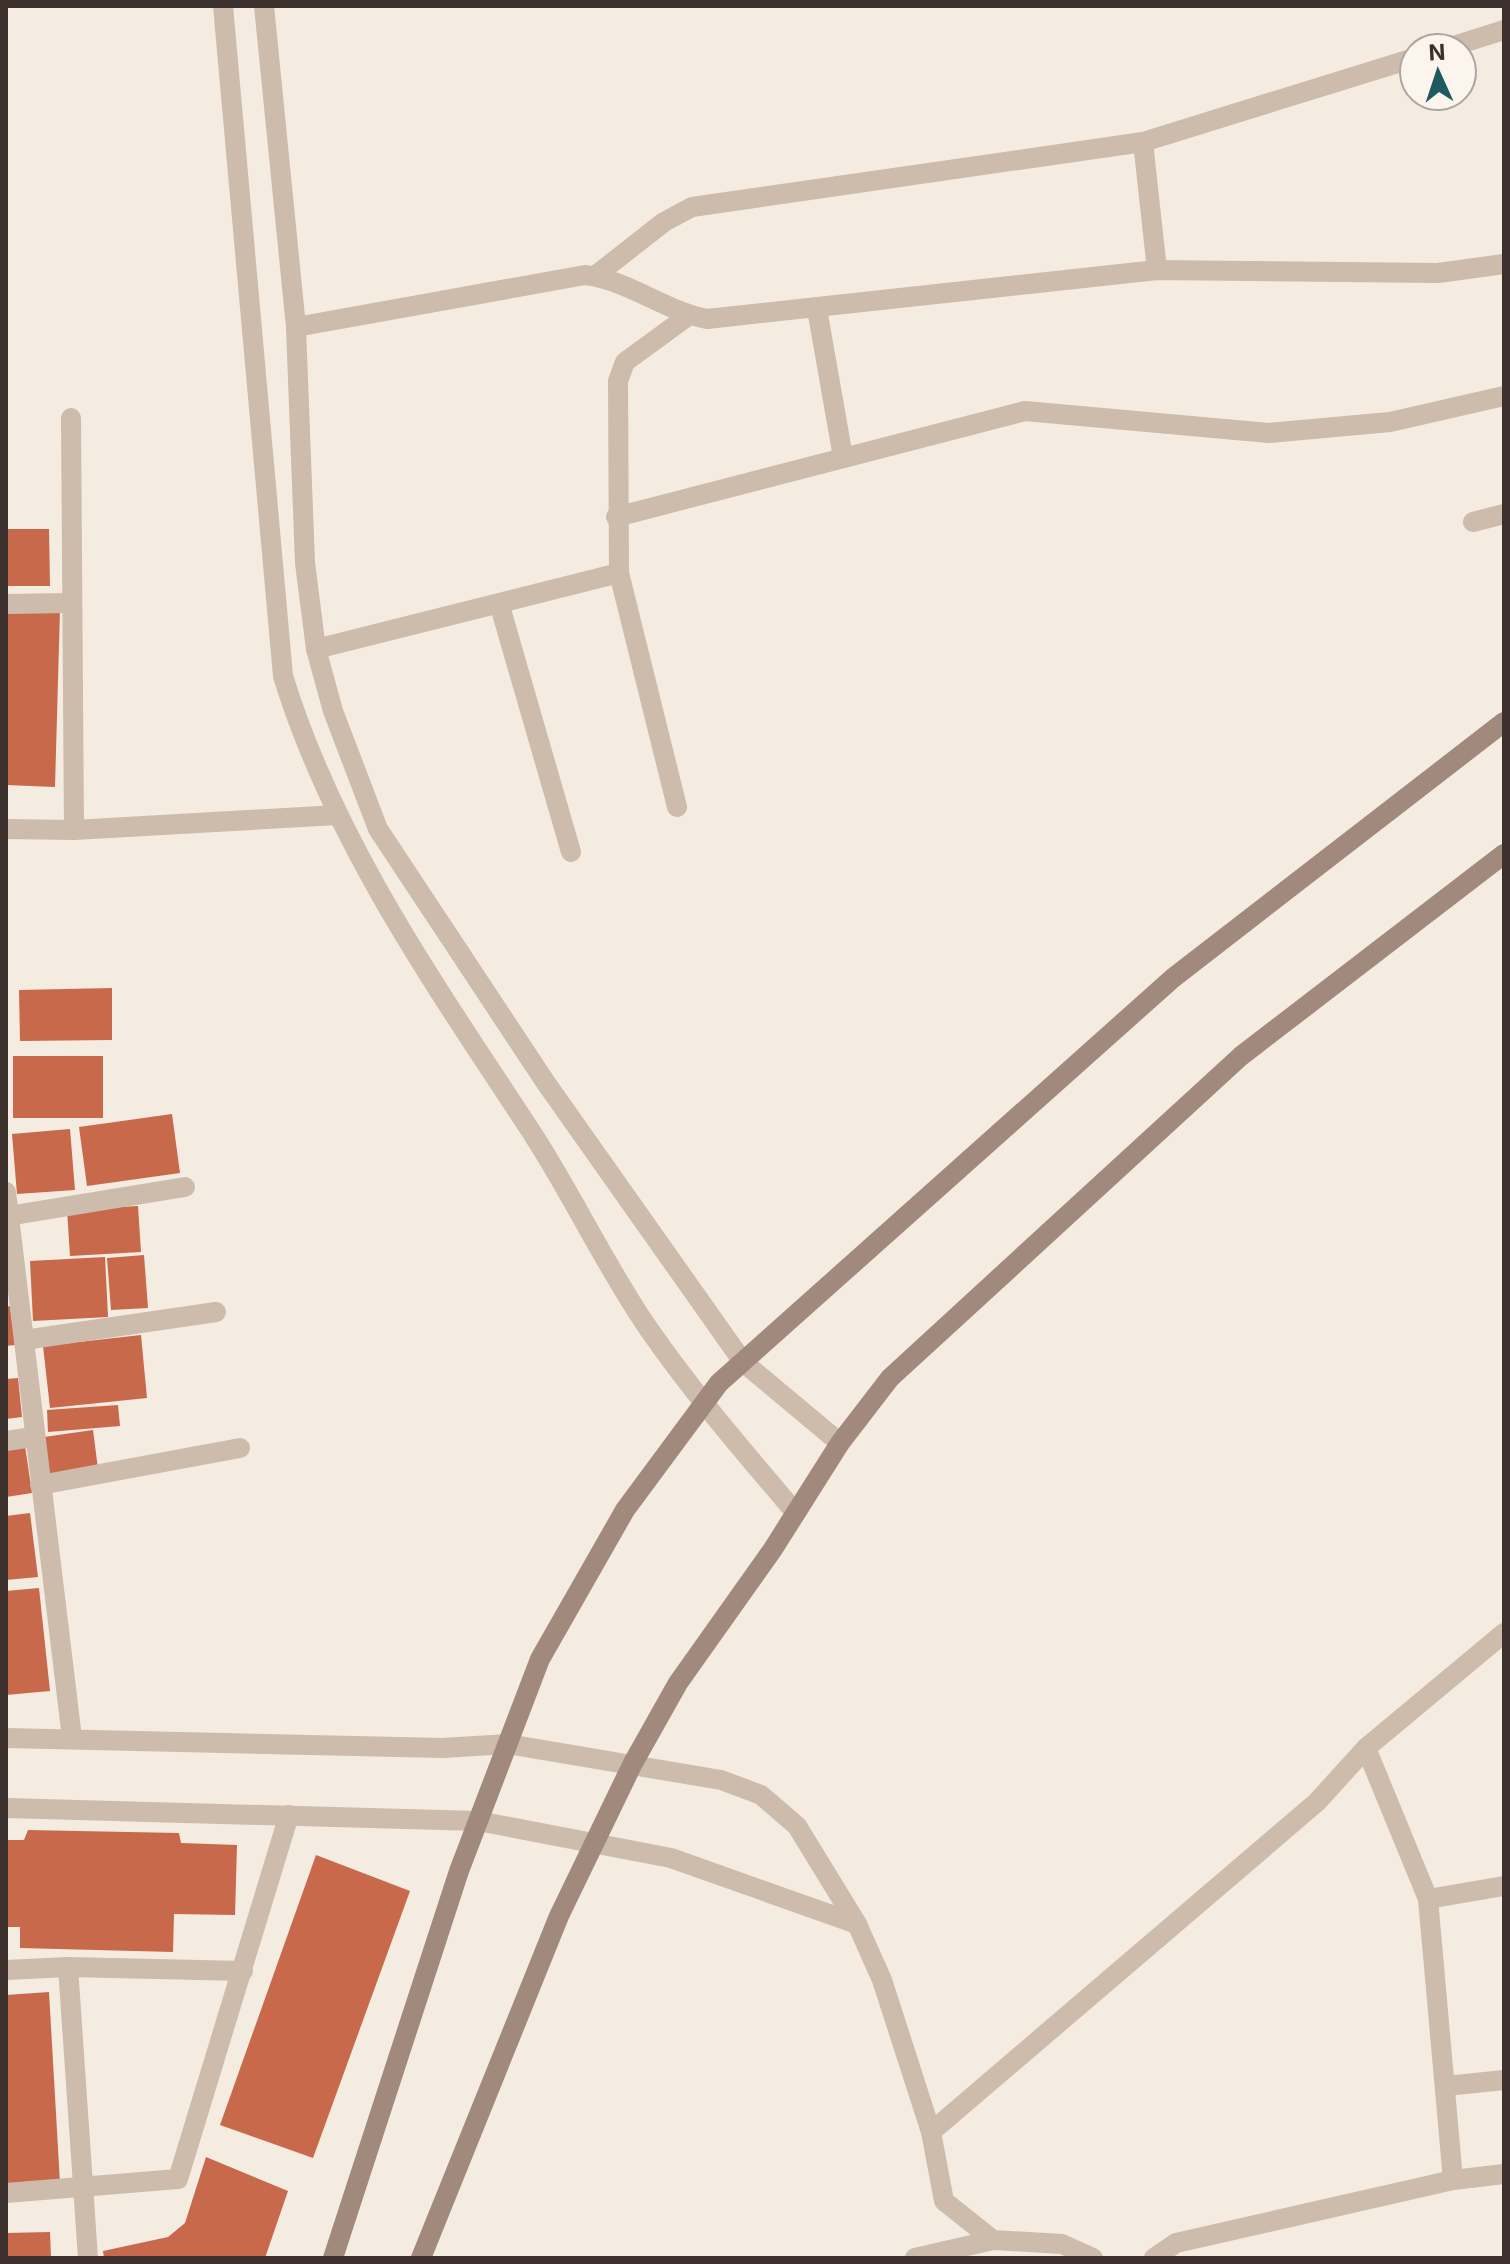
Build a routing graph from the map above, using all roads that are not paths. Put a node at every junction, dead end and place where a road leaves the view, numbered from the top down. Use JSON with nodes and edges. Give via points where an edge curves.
{"nodes":[{"id":1,"x":223,"y":6,"type":"edge"},
{"id":2,"x":264,"y":6,"type":"edge"},
{"id":3,"x":1504,"y":30,"type":"edge"},
{"id":4,"x":1478,"y":38,"type":"edge"},
{"id":5,"x":1398,"y":63,"type":"edge"},
{"id":6,"x":1143,"y":142,"type":"junction"},
{"id":7,"x":1504,"y":264,"type":"edge"},
{"id":8,"x":1157,"y":270,"type":"junction"},
{"id":9,"x":595,"y":276,"type":"junction"},
{"id":10,"x":817,"y":309,"type":"junction"},
{"id":11,"x":688,"y":316,"type":"junction"},
{"id":12,"x":296,"y":327,"type":"junction"},
{"id":13,"x":1504,"y":396,"type":"edge"},
{"id":14,"x":71,"y":418,"type":"dead end"},
{"id":15,"x":843,"y":457,"type":"junction"},
{"id":16,"x":1504,"y":514,"type":"edge"},
{"id":17,"x":616,"y":517,"type":"junction"},
{"id":18,"x":1473,"y":522,"type":"dead end"},
{"id":19,"x":619,"y":573,"type":"junction"},
{"id":20,"x":71,"y":603,"type":"junction"},
{"id":21,"x":499,"y":603,"type":"junction"},
{"id":22,"x":6,"y":604,"type":"edge"},
{"id":23,"x":316,"y":649,"type":"junction"},
{"id":24,"x":1504,"y":722,"type":"edge"},
{"id":25,"x":677,"y":807,"type":"dead end"},
{"id":26,"x":337,"y":815,"type":"junction"},
{"id":27,"x":6,"y":829,"type":"edge"},
{"id":28,"x":74,"y":830,"type":"junction"},
{"id":29,"x":571,"y":852,"type":"dead end"},
{"id":30,"x":1504,"y":854,"type":"edge"},
{"id":31,"x":185,"y":1187,"type":"dead end"},
{"id":32,"x":6,"y":1192,"type":"edge"},
{"id":33,"x":8,"y":1216,"type":"junction"},
{"id":34,"x":216,"y":1312,"type":"dead end"},
{"id":35,"x":24,"y":1340,"type":"junction"},
{"id":36,"x":743,"y":1362,"type":"junction"},
{"id":37,"x":703,"y":1403,"type":"junction"},
{"id":38,"x":33,"y":1437,"type":"junction"},
{"id":39,"x":6,"y":1441,"type":"edge"},
{"id":40,"x":840,"y":1443,"type":"junction"},
{"id":41,"x":240,"y":1448,"type":"dead end"},
{"id":42,"x":40,"y":1485,"type":"junction"},
{"id":43,"x":795,"y":1512,"type":"junction"},
{"id":44,"x":1504,"y":1633,"type":"edge"},
{"id":45,"x":6,"y":1738,"type":"edge"},
{"id":46,"x":72,"y":1738,"type":"junction"},
{"id":47,"x":508,"y":1744,"type":"junction"},
{"id":48,"x":1366,"y":1748,"type":"junction"},
{"id":49,"x":633,"y":1763,"type":"junction"},
{"id":50,"x":6,"y":1808,"type":"edge"},
{"id":51,"x":289,"y":1815,"type":"junction"},
{"id":52,"x":478,"y":1821,"type":"junction"},
{"id":53,"x":593,"y":1842,"type":"junction"},
{"id":54,"x":1504,"y":1886,"type":"edge"},
{"id":55,"x":1428,"y":1899,"type":"junction"},
{"id":56,"x":857,"y":1924,"type":"junction"},
{"id":57,"x":68,"y":1967,"type":"junction"},
{"id":58,"x":6,"y":1970,"type":"edge"},
{"id":59,"x":243,"y":1971,"type":"junction"},
{"id":60,"x":1504,"y":2080,"type":"edge"},
{"id":61,"x":1446,"y":2086,"type":"junction"},
{"id":62,"x":931,"y":2132,"type":"junction"},
{"id":63,"x":1504,"y":2174,"type":"edge"},
{"id":64,"x":1453,"y":2180,"type":"junction"},
{"id":65,"x":83,"y":2188,"type":"junction"},
{"id":66,"x":6,"y":2193,"type":"edge"},
{"id":67,"x":993,"y":2240,"type":"junction"},
{"id":68,"x":88,"y":2258,"type":"edge"},
{"id":69,"x":333,"y":2258,"type":"edge"},
{"id":70,"x":421,"y":2258,"type":"edge"},
{"id":71,"x":915,"y":2258,"type":"edge"},
{"id":72,"x":1093,"y":2258,"type":"edge"},
{"id":73,"x":1154,"y":2258,"type":"edge"}],
"edges":[{"from":1,"to":26,"type":"street","via":[[283,676]]},
{"from":2,"to":12,"type":"street"},
{"from":3,"to":4,"type":"street"},
{"from":5,"to":6,"type":"street"},
{"from":6,"to":8,"type":"street"},
{"from":6,"to":9,"type":"street","via":[[692,207],[664,222]]},
{"from":7,"to":8,"type":"street","via":[[1438,273]]},
{"from":8,"to":10,"type":"street"},
{"from":9,"to":11,"type":"street"},
{"from":9,"to":12,"type":"street"},
{"from":10,"to":11,"type":"street","via":[[725,319]]},
{"from":10,"to":15,"type":"street"},
{"from":11,"to":17,"type":"street","via":[[620,371]]},
{"from":12,"to":23,"type":"street","via":[[305,563]]},
{"from":13,"to":15,"type":"street","via":[[1390,422],[1269,433],[1025,411]]},
{"from":14,"to":20,"type":"street"},
{"from":15,"to":17,"type":"street"},
{"from":16,"to":18,"type":"street"},
{"from":17,"to":19,"type":"street"},
{"from":19,"to":21,"type":"street"},
{"from":19,"to":25,"type":"street"},
{"from":20,"to":22,"type":"street"},
{"from":20,"to":28,"type":"street"},
{"from":21,"to":23,"type":"street"},
{"from":21,"to":29,"type":"street"},
{"from":23,"to":36,"type":"street","via":[[333,711],[378,829],[537,1070]]},
{"from":24,"to":36,"type":"main road","via":[[1173,978]]},
{"from":26,"to":28,"type":"street"},
{"from":26,"to":37,"type":"street","via":[[392,917],[568,1189],[646,1326]]},
{"from":27,"to":28,"type":"street"},
{"from":30,"to":40,"type":"main road","via":[[1241,1056],[890,1378]]},
{"from":31,"to":33,"type":"street"},
{"from":32,"to":33,"type":"street"},
{"from":33,"to":35,"type":"street"},
{"from":34,"to":35,"type":"street"},
{"from":35,"to":38,"type":"street"},
{"from":36,"to":37,"type":"main road"},
{"from":36,"to":40,"type":"street"},
{"from":37,"to":43,"type":"street"},
{"from":37,"to":47,"type":"main road","via":[[625,1510],[540,1659]]},
{"from":38,"to":39,"type":"street"},
{"from":38,"to":42,"type":"street"},
{"from":40,"to":43,"type":"main road"},
{"from":41,"to":42,"type":"street"},
{"from":42,"to":46,"type":"street"},
{"from":43,"to":49,"type":"main road","via":[[678,1683]]},
{"from":44,"to":48,"type":"street"},
{"from":45,"to":46,"type":"street"},
{"from":46,"to":47,"type":"street","via":[[443,1748]]},
{"from":47,"to":49,"type":"street"},
{"from":47,"to":52,"type":"main road"},
{"from":48,"to":55,"type":"street"},
{"from":48,"to":62,"type":"street","via":[[1317,1802]]},
{"from":49,"to":53,"type":"main road"},
{"from":49,"to":56,"type":"street","via":[[721,1780],[761,1795],[797,1826]]},
{"from":50,"to":51,"type":"street"},
{"from":51,"to":52,"type":"street"},
{"from":51,"to":59,"type":"street"},
{"from":52,"to":53,"type":"street"},
{"from":52,"to":69,"type":"main road"},
{"from":53,"to":56,"type":"street","via":[[671,1858]]},
{"from":53,"to":70,"type":"main road"},
{"from":54,"to":55,"type":"street"},
{"from":55,"to":61,"type":"street"},
{"from":56,"to":62,"type":"street","via":[[882,1980]]},
{"from":57,"to":58,"type":"street"},
{"from":57,"to":59,"type":"street"},
{"from":57,"to":65,"type":"street"},
{"from":59,"to":65,"type":"street","via":[[178,2179]]},
{"from":60,"to":61,"type":"street"},
{"from":61,"to":64,"type":"street"},
{"from":62,"to":67,"type":"street","via":[[944,2201]]},
{"from":63,"to":64,"type":"street"},
{"from":64,"to":73,"type":"street","via":[[1176,2243]]},
{"from":65,"to":66,"type":"street"},
{"from":65,"to":68,"type":"street"},
{"from":67,"to":71,"type":"street"},
{"from":67,"to":72,"type":"street","via":[[1062,2244]]}]}
